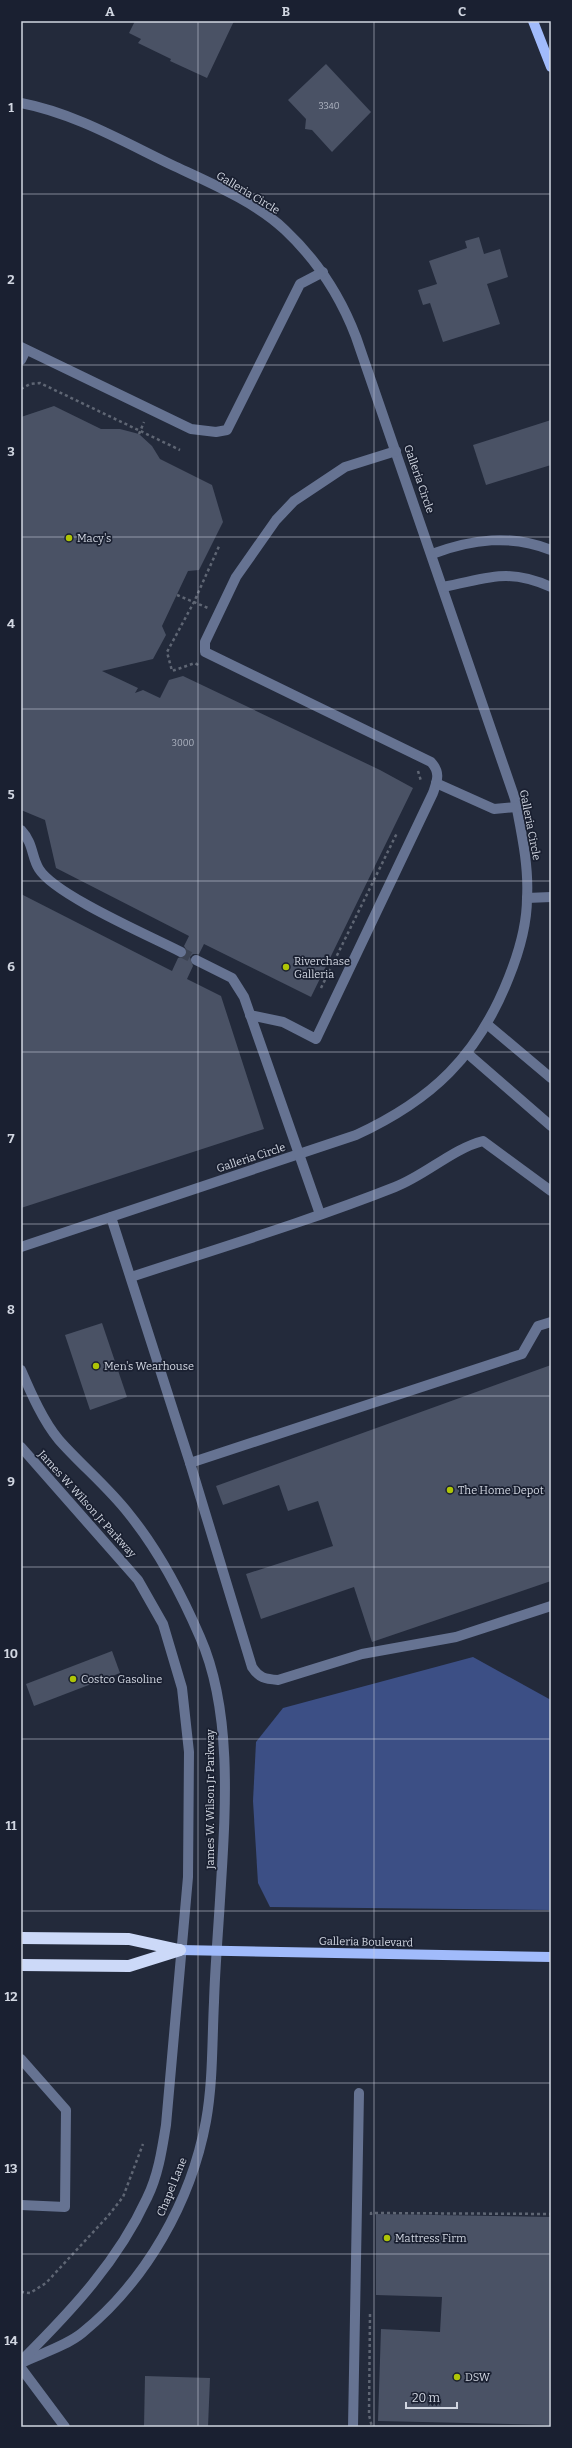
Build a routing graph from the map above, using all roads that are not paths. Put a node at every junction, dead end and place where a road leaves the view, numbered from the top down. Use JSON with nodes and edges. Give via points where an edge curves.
{"nodes":[{"id":1,"x":533,"y":21,"type":"edge"},
{"id":2,"x":551,"y":68,"type":"edge"},
{"id":3,"x":21,"y":103,"type":"edge"},
{"id":4,"x":323,"y":272,"type":"junction"},
{"id":5,"x":24,"y":348,"type":"edge"},
{"id":6,"x":21,"y":360,"type":"edge"},
{"id":7,"x":396,"y":451,"type":"junction"},
{"id":8,"x":551,"y":550,"type":"edge"},
{"id":9,"x":432,"y":554,"type":"junction"},
{"id":10,"x":443,"y":587,"type":"junction"},
{"id":11,"x":551,"y":587,"type":"edge"},
{"id":12,"x":436,"y":783,"type":"junction"},
{"id":13,"x":516,"y":807,"type":"junction"},
{"id":14,"x":21,"y":830,"type":"edge"},
{"id":15,"x":551,"y":897,"type":"edge"},
{"id":16,"x":528,"y":898,"type":"junction"},
{"id":17,"x":181,"y":952,"type":"tunnel mouth"},
{"id":18,"x":196,"y":960,"type":"tunnel mouth"},
{"id":19,"x":250,"y":1015,"type":"junction"},
{"id":20,"x":488,"y":1025,"type":"junction"},
{"id":21,"x":467,"y":1053,"type":"junction"},
{"id":22,"x":551,"y":1078,"type":"edge"},
{"id":23,"x":551,"y":1126,"type":"edge"},
{"id":24,"x":301,"y":1154,"type":"junction"},
{"id":25,"x":551,"y":1191,"type":"edge"},
{"id":26,"x":320,"y":1214,"type":"junction"},
{"id":27,"x":111,"y":1217,"type":"junction"},
{"id":28,"x":21,"y":1247,"type":"edge"},
{"id":29,"x":131,"y":1277,"type":"junction"},
{"id":30,"x":551,"y":1322,"type":"edge"},
{"id":31,"x":21,"y":1370,"type":"edge"},
{"id":32,"x":21,"y":1447,"type":"edge"},
{"id":33,"x":190,"y":1463,"type":"junction"},
{"id":34,"x":551,"y":1606,"type":"edge"},
{"id":35,"x":21,"y":1938,"type":"edge"},
{"id":36,"x":180,"y":1950,"type":"junction"},
{"id":37,"x":217,"y":1952,"type":"junction"},
{"id":38,"x":551,"y":1956,"type":"edge"},
{"id":39,"x":21,"y":1965,"type":"edge"},
{"id":40,"x":21,"y":2059,"type":"edge"},
{"id":41,"x":359,"y":2093,"type":"dead end"},
{"id":42,"x":21,"y":2205,"type":"edge"},
{"id":43,"x":21,"y":2362,"type":"edge"},
{"id":44,"x":21,"y":2368,"type":"edge"},
{"id":45,"x":65,"y":2427,"type":"edge"},
{"id":46,"x":353,"y":2427,"type":"edge"}],
"edges":[{"from":1,"to":2,"type":"main road"},
{"from":3,"to":4,"type":"street","name":"Galleria Circle","via":[[63,114],[203,180],[255,208],[284,228]]},
{"from":4,"to":5,"type":"street","via":[[300,284],[227,430],[216,432],[191,429]]},
{"from":4,"to":7,"type":"street","name":"Galleria Circle","via":[[346,311]]},
{"from":5,"to":6,"type":"street"},
{"from":7,"to":9,"type":"street","name":"Galleria Circle"},
{"from":7,"to":12,"type":"street","via":[[345,467],[294,501],[236,577],[204,642],[205,652],[431,762],[437,768]]},
{"from":8,"to":9,"type":"street","via":[[536,544],[506,539],[477,541]]},
{"from":9,"to":10,"type":"street","name":"Galleria Circle"},
{"from":10,"to":11,"type":"street","via":[[485,576],[506,574]]},
{"from":10,"to":13,"type":"street","name":"Galleria Circle"},
{"from":12,"to":13,"type":"street","via":[[494,809]]},
{"from":12,"to":19,"type":"street","via":[[316,1039],[283,1022]]},
{"from":13,"to":16,"type":"street","name":"Galleria Circle","via":[[525,854]]},
{"from":14,"to":17,"type":"street","via":[[32,844],[38,868],[59,889]]},
{"from":15,"to":16,"type":"street"},
{"from":16,"to":20,"type":"street","name":"Galleria Circle","via":[[518,955]]},
{"from":18,"to":19,"type":"street","via":[[232,978],[244,997]]},
{"from":19,"to":24,"type":"street"},
{"from":20,"to":21,"type":"street","name":"Galleria Circle"},
{"from":20,"to":22,"type":"street"},
{"from":21,"to":23,"type":"street"},
{"from":21,"to":24,"type":"street","name":"Galleria Circle","via":[[426,1095],[404,1110],[356,1135]]},
{"from":24,"to":26,"type":"street"},
{"from":24,"to":27,"type":"street","name":"Galleria Circle"},
{"from":25,"to":26,"type":"street","via":[[483,1142],[469,1145],[408,1182]]},
{"from":26,"to":29,"type":"street"},
{"from":27,"to":28,"type":"street","name":"Galleria Circle"},
{"from":27,"to":29,"type":"street"},
{"from":29,"to":33,"type":"street"},
{"from":30,"to":33,"type":"street","via":[[538,1326],[522,1354]]},
{"from":31,"to":37,"type":"street","name":"James W. Wilson Jr Parkway","via":[[57,1438],[130,1514],[169,1572],[201,1639],[215,1682],[224,1734],[222,1865]]},
{"from":32,"to":36,"type":"street","name":"James W. Wilson Jr Parkway","via":[[138,1580],[163,1624],[182,1688],[188,1752],[188,1877]]},
{"from":33,"to":34,"type":"street","via":[[252,1667],[258,1675],[266,1679],[278,1680],[362,1654],[456,1636]]},
{"from":35,"to":36,"type":"highway","via":[[129,1939]]},
{"from":36,"to":37,"type":"main road","name":"Galleria Boulevard"},
{"from":36,"to":39,"type":"highway","via":[[129,1966]]},
{"from":36,"to":43,"type":"street","name":"Chapel Lane","via":[[166,2125],[160,2161],[148,2198],[99,2278]]},
{"from":37,"to":38,"type":"main road","name":"Galleria Boulevard"},
{"from":37,"to":43,"type":"street","name":"Chapel Lane","via":[[213,2003],[213,2065],[206,2121],[193,2172],[171,2222],[140,2272],[80,2335]]},
{"from":40,"to":42,"type":"street","via":[[66,2110],[65,2207]]},
{"from":41,"to":46,"type":"street"},
{"from":44,"to":45,"type":"street"}]}
